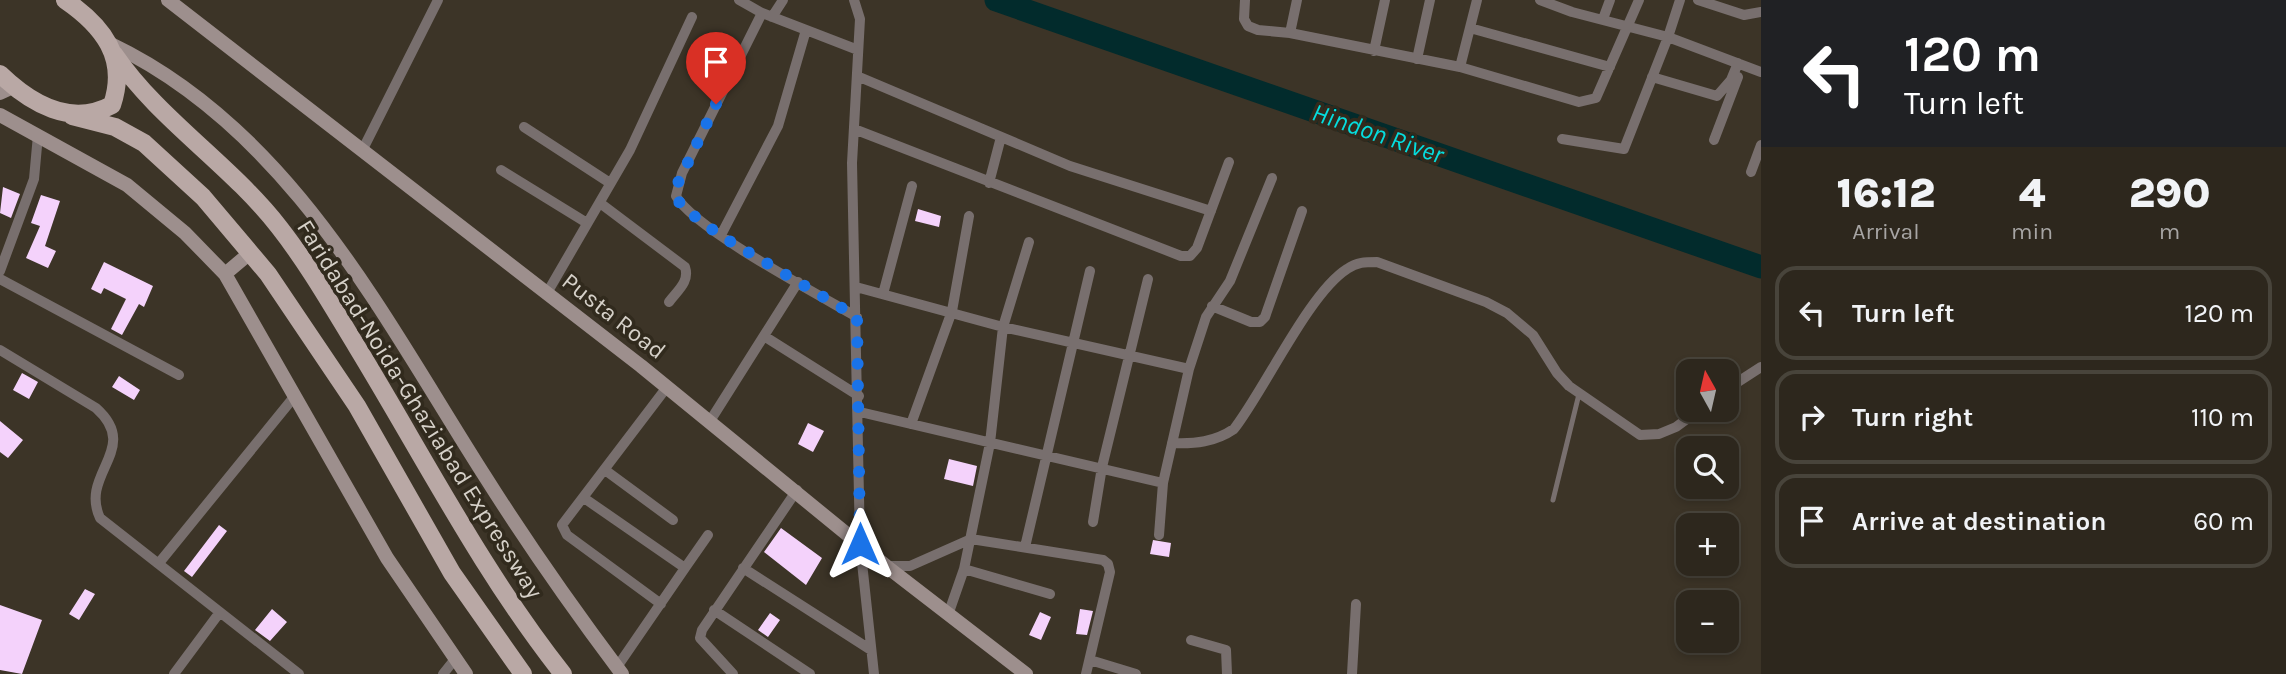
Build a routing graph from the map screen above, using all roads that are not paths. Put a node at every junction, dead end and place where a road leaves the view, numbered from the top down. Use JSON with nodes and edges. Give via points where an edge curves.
{"nodes":[{"id":1,"x":65,"y":0,"type":"edge"},
{"id":2,"x":438,"y":0,"type":"edge"},
{"id":3,"x":739,"y":0,"type":"edge"},
{"id":4,"x":783,"y":0,"type":"edge"},
{"id":5,"x":854,"y":0,"type":"edge"},
{"id":6,"x":1245,"y":0,"type":"edge"},
{"id":7,"x":1297,"y":0,"type":"edge"},
{"id":8,"x":1385,"y":0,"type":"edge"},
{"id":9,"x":1430,"y":0,"type":"edge"},
{"id":10,"x":1477,"y":0,"type":"edge"},
{"id":11,"x":1540,"y":0,"type":"edge"},
{"id":12,"x":1610,"y":0,"type":"edge"},
{"id":13,"x":1639,"y":0,"type":"edge"},
{"id":14,"x":1680,"y":0,"type":"edge"},
{"id":15,"x":1698,"y":0,"type":"edge"},
{"id":16,"x":175,"y":2,"type":"edge"},
{"id":17,"x":1561,"y":4,"type":"edge"},
{"id":18,"x":1723,"y":4,"type":"edge"},
{"id":19,"x":1761,"y":12,"type":"edge"},
{"id":20,"x":767,"y":15,"type":"junction"},
{"id":21,"x":692,"y":17,"type":"dead end"},
{"id":22,"x":1603,"y":19,"type":"junction"},
{"id":23,"x":1628,"y":25,"type":"junction"},
{"id":24,"x":1470,"y":28,"type":"junction"},
{"id":25,"x":806,"y":30,"type":"junction"},
{"id":26,"x":1290,"y":33,"type":"junction"},
{"id":27,"x":1668,"y":37,"type":"junction"},
{"id":28,"x":113,"y":49,"type":"junction"},
{"id":29,"x":858,"y":50,"type":"junction"},
{"id":30,"x":1374,"y":51,"type":"junction"},
{"id":31,"x":1416,"y":59,"type":"junction"},
{"id":32,"x":1740,"y":64,"type":"junction"},
{"id":33,"x":1460,"y":67,"type":"junction"},
{"id":34,"x":1611,"y":67,"type":"junction"},
{"id":35,"x":1761,"y":72,"type":"edge"},
{"id":36,"x":0,"y":74,"type":"edge"},
{"id":37,"x":857,"y":76,"type":"junction"},
{"id":38,"x":1653,"y":77,"type":"junction"},
{"id":39,"x":7,"y":90,"type":"edge"},
{"id":40,"x":0,"y":115,"type":"edge"},
{"id":41,"x":72,"y":116,"type":"junction"},
{"id":42,"x":524,"y":127,"type":"dead end"},
{"id":43,"x":854,"y":129,"type":"junction"},
{"id":44,"x":38,"y":135,"type":"junction"},
{"id":45,"x":1001,"y":137,"type":"junction"},
{"id":46,"x":1562,"y":139,"type":"dead end"},
{"id":47,"x":1714,"y":140,"type":"dead end"},
{"id":48,"x":1761,"y":145,"type":"edge"},
{"id":49,"x":363,"y":149,"type":"junction"},
{"id":50,"x":1229,"y":162,"type":"dead end"},
{"id":51,"x":501,"y":170,"type":"dead end"},
{"id":52,"x":1751,"y":172,"type":"dead end"},
{"id":53,"x":1272,"y":177,"type":"dead end"},
{"id":54,"x":610,"y":183,"type":"junction"},
{"id":55,"x":989,"y":183,"type":"junction"},
{"id":56,"x":912,"y":186,"type":"dead end"},
{"id":57,"x":600,"y":203,"type":"junction"},
{"id":58,"x":1211,"y":211,"type":"junction"},
{"id":59,"x":1302,"y":211,"type":"dead end"},
{"id":60,"x":969,"y":216,"type":"dead end"},
{"id":61,"x":587,"y":223,"type":"junction"},
{"id":62,"x":721,"y":236,"type":"junction"},
{"id":63,"x":1029,"y":242,"type":"dead end"},
{"id":64,"x":250,"y":253,"type":"junction"},
{"id":65,"x":0,"y":271,"type":"edge"},
{"id":66,"x":1090,"y":271,"type":"dead end"},
{"id":67,"x":225,"y":274,"type":"junction"},
{"id":68,"x":0,"y":279,"type":"edge"},
{"id":69,"x":1148,"y":279,"type":"dead end"},
{"id":70,"x":798,"y":282,"type":"junction"},
{"id":71,"x":856,"y":287,"type":"junction"},
{"id":72,"x":547,"y":292,"type":"junction"},
{"id":73,"x":883,"y":294,"type":"junction"},
{"id":74,"x":669,"y":302,"type":"dead end"},
{"id":75,"x":1212,"y":306,"type":"junction"},
{"id":76,"x":952,"y":311,"type":"junction"},
{"id":77,"x":857,"y":317,"type":"junction"},
{"id":78,"x":1003,"y":327,"type":"junction"},
{"id":79,"x":764,"y":336,"type":"junction"},
{"id":80,"x":1073,"y":342,"type":"junction"},
{"id":81,"x":0,"y":350,"type":"edge"},
{"id":82,"x":1129,"y":353,"type":"junction"},
{"id":83,"x":1761,"y":368,"type":"edge"},
{"id":84,"x":1189,"y":369,"type":"junction"},
{"id":85,"x":179,"y":375,"type":"dead end"},
{"id":86,"x":1740,"y":381,"type":"edge"},
{"id":87,"x":667,"y":387,"type":"junction"},
{"id":88,"x":1579,"y":394,"type":"junction"},
{"id":89,"x":859,"y":396,"type":"junction"},
{"id":90,"x":294,"y":397,"type":"junction"},
{"id":91,"x":860,"y":412,"type":"junction"},
{"id":92,"x":710,"y":421,"type":"junction"},
{"id":93,"x":1682,"y":422,"type":"edge"},
{"id":94,"x":912,"y":424,"type":"junction"},
{"id":95,"x":990,"y":443,"type":"junction"},
{"id":96,"x":1172,"y":443,"type":"junction"},
{"id":97,"x":1045,"y":457,"type":"junction"},
{"id":98,"x":1102,"y":467,"type":"junction"},
{"id":99,"x":605,"y":470,"type":"junction"},
{"id":100,"x":1163,"y":483,"type":"junction"},
{"id":101,"x":797,"y":491,"type":"junction"},
{"id":102,"x":584,"y":498,"type":"junction"},
{"id":103,"x":1553,"y":500,"type":"dead end"},
{"id":104,"x":673,"y":520,"type":"dead end"},
{"id":105,"x":1093,"y":523,"type":"dead end"},
{"id":106,"x":1159,"y":535,"type":"dead end"},
{"id":107,"x":708,"y":536,"type":"dead end"},
{"id":108,"x":971,"y":538,"type":"junction"},
{"id":109,"x":860,"y":544,"type":"junction"},
{"id":110,"x":1025,"y":547,"type":"junction"},
{"id":111,"x":159,"y":563,"type":"junction"},
{"id":112,"x":886,"y":566,"type":"junction"},
{"id":113,"x":685,"y":568,"type":"junction"},
{"id":114,"x":743,"y":568,"type":"junction"},
{"id":115,"x":964,"y":569,"type":"junction"},
{"id":116,"x":1050,"y":594,"type":"dead end"},
{"id":117,"x":661,"y":604,"type":"junction"},
{"id":118,"x":1356,"y":604,"type":"dead end"},
{"id":119,"x":714,"y":610,"type":"junction"},
{"id":120,"x":220,"y":612,"type":"junction"},
{"id":121,"x":949,"y":612,"type":"junction"},
{"id":122,"x":1191,"y":640,"type":"dead end"},
{"id":123,"x":871,"y":650,"type":"junction"},
{"id":124,"x":455,"y":659,"type":"junction"},
{"id":125,"x":1090,"y":660,"type":"junction"},
{"id":126,"x":619,"y":670,"type":"edge"},
{"id":127,"x":174,"y":674,"type":"edge"},
{"id":128,"x":299,"y":674,"type":"edge"},
{"id":129,"x":443,"y":674,"type":"edge"},
{"id":130,"x":466,"y":674,"type":"edge"},
{"id":131,"x":523,"y":674,"type":"edge"},
{"id":132,"x":563,"y":674,"type":"edge"},
{"id":133,"x":733,"y":674,"type":"edge"},
{"id":134,"x":810,"y":674,"type":"edge"},
{"id":135,"x":874,"y":674,"type":"edge"},
{"id":136,"x":1026,"y":674,"type":"edge"},
{"id":137,"x":1086,"y":674,"type":"edge"},
{"id":138,"x":1136,"y":674,"type":"edge"},
{"id":139,"x":1227,"y":674,"type":"edge"},
{"id":140,"x":1352,"y":674,"type":"edge"}],
"edges":[{"from":1,"to":28,"type":"main road","name":"Faridabad-Noida-Ghaziabad Expressway","via":[[89,18]]},
{"from":2,"to":49,"type":"street"},
{"from":3,"to":20,"type":"street"},
{"from":4,"to":20,"type":"street"},
{"from":5,"to":29,"type":"street","via":[[860,19]]},
{"from":6,"to":26,"type":"street","via":[[1248,26]]},
{"from":7,"to":26,"type":"street"},
{"from":8,"to":30,"type":"street"},
{"from":9,"to":31,"type":"street"},
{"from":10,"to":24,"type":"street"},
{"from":11,"to":17,"type":"street"},
{"from":12,"to":22,"type":"street"},
{"from":13,"to":23,"type":"street"},
{"from":14,"to":27,"type":"street"},
{"from":15,"to":18,"type":"street"},
{"from":16,"to":49,"type":"street","name":"Pusta Road"},
{"from":17,"to":22,"type":"street"},
{"from":18,"to":19,"type":"street","via":[[1751,16]]},
{"from":20,"to":25,"type":"street"},
{"from":20,"to":62,"type":"street","via":[[677,185],[682,207]]},
{"from":21,"to":54,"type":"street"},
{"from":22,"to":23,"type":"street"},
{"from":23,"to":27,"type":"street"},
{"from":23,"to":34,"type":"street"},
{"from":24,"to":33,"type":"street"},
{"from":24,"to":34,"type":"street"},
{"from":25,"to":29,"type":"street"},
{"from":25,"to":62,"type":"street","via":[[778,126]]},
{"from":26,"to":30,"type":"street"},
{"from":27,"to":32,"type":"street"},
{"from":27,"to":38,"type":"street"},
{"from":28,"to":41,"type":"main road","via":[[118,73],[112,106]]},
{"from":28,"to":126,"type":"street","via":[[167,73],[228,122],[335,241],[556,585]]},
{"from":28,"to":132,"type":"main road","name":"Faridabad-Noida-Ghaziabad Expressway","via":[[144,90],[278,226],[329,301],[478,553]]},
{"from":29,"to":37,"type":"street"},
{"from":30,"to":31,"type":"street"},
{"from":31,"to":33,"type":"street"},
{"from":32,"to":35,"type":"street"},
{"from":32,"to":38,"type":"street","via":[[1717,96]]},
{"from":32,"to":47,"type":"street"},
{"from":33,"to":34,"type":"street","via":[[1579,102],[1596,98]]},
{"from":36,"to":39,"type":"main road"},
{"from":37,"to":43,"type":"street"},
{"from":37,"to":45,"type":"street"},
{"from":38,"to":46,"type":"street","via":[[1624,149]]},
{"from":39,"to":41,"type":"main road"},
{"from":40,"to":44,"type":"street"},
{"from":41,"to":64,"type":"main road","via":[[115,127],[144,143],[203,197]]},
{"from":42,"to":54,"type":"street"},
{"from":43,"to":55,"type":"street"},
{"from":43,"to":71,"type":"street"},
{"from":44,"to":65,"type":"street","via":[[34,179]]},
{"from":44,"to":67,"type":"street","via":[[127,185]]},
{"from":45,"to":55,"type":"street"},
{"from":45,"to":58,"type":"street","via":[[1098,177]]},
{"from":48,"to":52,"type":"street"},
{"from":49,"to":72,"type":"street","name":"Pusta Road"},
{"from":50,"to":58,"type":"street"},
{"from":51,"to":61,"type":"street"},
{"from":53,"to":75,"type":"street","via":[[1237,266]]},
{"from":54,"to":57,"type":"street"},
{"from":55,"to":58,"type":"street","via":[[1181,256],[1190,256],[1197,248]]},
{"from":56,"to":73,"type":"street"},
{"from":57,"to":61,"type":"street"},
{"from":57,"to":74,"type":"street","via":[[685,267],[685,282]]},
{"from":59,"to":75,"type":"street","via":[[1265,317],[1251,321]]},
{"from":60,"to":76,"type":"street"},
{"from":61,"to":72,"type":"street"},
{"from":62,"to":70,"type":"street"},
{"from":63,"to":78,"type":"street"},
{"from":64,"to":67,"type":"street"},
{"from":64,"to":131,"type":"main road","via":[[356,406],[452,573]]},
{"from":66,"to":80,"type":"street"},
{"from":67,"to":90,"type":"street"},
{"from":68,"to":85,"type":"street"},
{"from":69,"to":82,"type":"street"},
{"from":70,"to":77,"type":"street"},
{"from":70,"to":79,"type":"street"},
{"from":71,"to":73,"type":"street"},
{"from":71,"to":77,"type":"street"},
{"from":72,"to":87,"type":"street","name":"Pusta Road"},
{"from":73,"to":76,"type":"street"},
{"from":75,"to":84,"type":"street"},
{"from":76,"to":78,"type":"street"},
{"from":76,"to":94,"type":"street"},
{"from":77,"to":89,"type":"street"},
{"from":78,"to":80,"type":"street"},
{"from":78,"to":95,"type":"street"},
{"from":79,"to":89,"type":"street"},
{"from":79,"to":92,"type":"street"},
{"from":80,"to":82,"type":"street"},
{"from":80,"to":97,"type":"street"},
{"from":81,"to":111,"type":"street","via":[[96,408],[108,420],[114,447],[95,488],[94,505],[100,518]]},
{"from":82,"to":84,"type":"street"},
{"from":82,"to":98,"type":"street"},
{"from":83,"to":86,"type":"street"},
{"from":84,"to":96,"type":"street"},
{"from":87,"to":92,"type":"street","name":"Pusta Road"},
{"from":87,"to":99,"type":"street"},
{"from":88,"to":93,"type":"street","via":[[1640,435],[1659,434]]},
{"from":88,"to":96,"type":"street","via":[[1557,373],[1526,327],[1507,313],[1377,262],[1360,262],[1325,289],[1234,429],[1194,444]]},
{"from":88,"to":103,"type":"lane"},
{"from":89,"to":91,"type":"street"},
{"from":90,"to":111,"type":"street"},
{"from":90,"to":124,"type":"street","via":[[387,558]]},
{"from":91,"to":94,"type":"street"},
{"from":91,"to":109,"type":"street"},
{"from":92,"to":101,"type":"street","name":"Pusta Road"},
{"from":94,"to":95,"type":"street"},
{"from":95,"to":97,"type":"street"},
{"from":95,"to":108,"type":"street"},
{"from":96,"to":100,"type":"street"},
{"from":97,"to":98,"type":"street"},
{"from":97,"to":110,"type":"street"},
{"from":98,"to":100,"type":"street"},
{"from":98,"to":105,"type":"street"},
{"from":99,"to":102,"type":"street"},
{"from":99,"to":104,"type":"street"},
{"from":100,"to":106,"type":"street"},
{"from":101,"to":109,"type":"street","name":"Pusta Road"},
{"from":101,"to":114,"type":"street"},
{"from":102,"to":113,"type":"street"},
{"from":102,"to":117,"type":"street","via":[[566,518],[562,530]]},
{"from":107,"to":113,"type":"street"},
{"from":108,"to":110,"type":"street"},
{"from":108,"to":112,"type":"street","via":[[910,566]]},
{"from":108,"to":115,"type":"street"},
{"from":109,"to":112,"type":"street","name":"Pusta Road"},
{"from":109,"to":123,"type":"street"},
{"from":110,"to":125,"type":"street","via":[[1108,564]]},
{"from":111,"to":120,"type":"street"},
{"from":112,"to":121,"type":"street","name":"Pusta Road"},
{"from":113,"to":117,"type":"street"},
{"from":114,"to":119,"type":"street"},
{"from":114,"to":123,"type":"street"},
{"from":115,"to":116,"type":"street"},
{"from":115,"to":121,"type":"street"},
{"from":117,"to":126,"type":"street"},
{"from":118,"to":140,"type":"street"},
{"from":119,"to":133,"type":"street","via":[[700,638]]},
{"from":119,"to":134,"type":"street"},
{"from":120,"to":127,"type":"street"},
{"from":120,"to":128,"type":"street"},
{"from":121,"to":136,"type":"street","name":"Pusta Road"},
{"from":122,"to":139,"type":"street","via":[[1226,650]]},
{"from":123,"to":135,"type":"street"},
{"from":124,"to":129,"type":"street"},
{"from":124,"to":130,"type":"street"},
{"from":125,"to":137,"type":"street"},
{"from":125,"to":138,"type":"street"}]}
